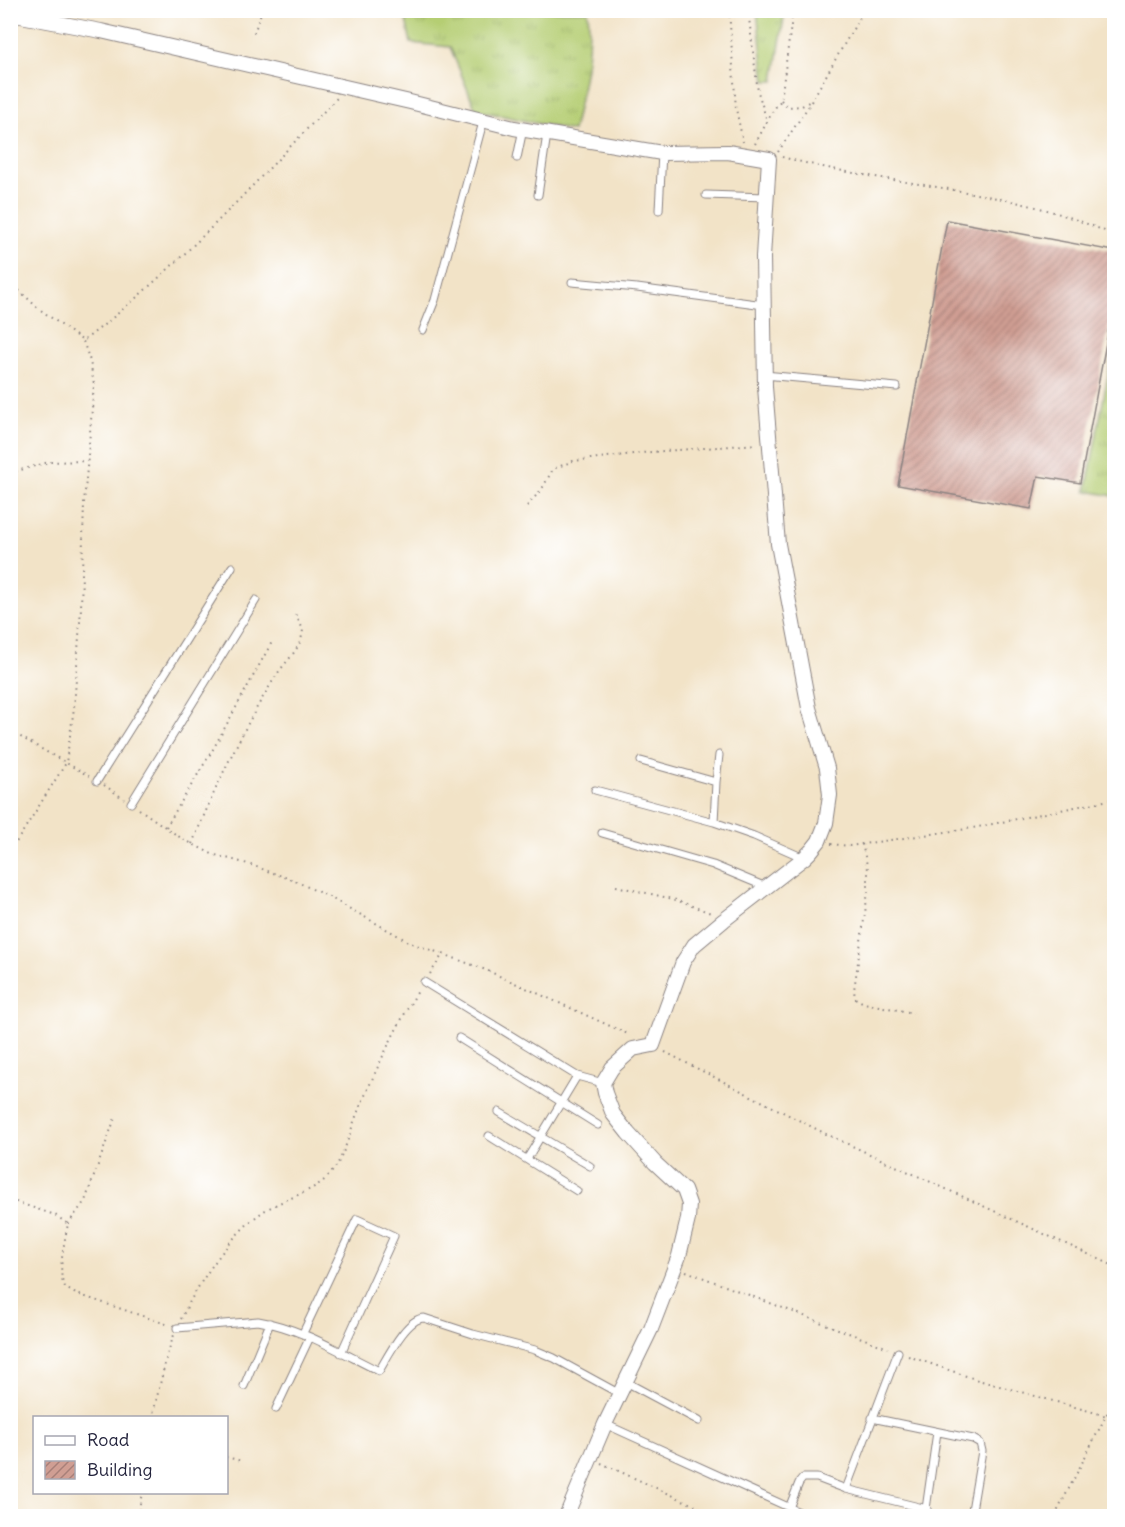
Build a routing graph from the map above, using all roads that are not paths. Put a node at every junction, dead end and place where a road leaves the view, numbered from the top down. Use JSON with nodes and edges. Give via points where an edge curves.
{"nodes":[{"id":1,"x":10,"y":14,"type":"edge"},
{"id":2,"x":483,"y":122,"type":"junction"},
{"id":3,"x":523,"y":129,"type":"junction"},
{"id":4,"x":548,"y":134,"type":"junction"},
{"id":5,"x":662,"y":153,"type":"junction"},
{"id":6,"x":517,"y":158,"type":"dead end"},
{"id":7,"x":538,"y":195,"type":"dead end"},
{"id":8,"x":706,"y":195,"type":"dead end"},
{"id":9,"x":766,"y":197,"type":"junction"},
{"id":10,"x":659,"y":210,"type":"dead end"},
{"id":11,"x":572,"y":282,"type":"dead end"},
{"id":12,"x":764,"y":305,"type":"junction"},
{"id":13,"x":423,"y":330,"type":"dead end"},
{"id":14,"x":764,"y":375,"type":"junction"},
{"id":15,"x":897,"y":387,"type":"dead end"},
{"id":16,"x":232,"y":567,"type":"dead end"},
{"id":17,"x":255,"y":600,"type":"dead end"},
{"id":18,"x":719,"y":755,"type":"dead end"},
{"id":19,"x":640,"y":761,"type":"dead end"},
{"id":20,"x":98,"y":781,"type":"road end"},
{"id":21,"x":716,"y":782,"type":"junction"},
{"id":22,"x":595,"y":790,"type":"dead end"},
{"id":23,"x":131,"y":803,"type":"road end"},
{"id":24,"x":714,"y":822,"type":"junction"},
{"id":25,"x":602,"y":833,"type":"dead end"},
{"id":26,"x":804,"y":858,"type":"junction"},
{"id":27,"x":766,"y":887,"type":"junction"},
{"id":28,"x":424,"y":982,"type":"road end"},
{"id":29,"x":459,"y":1038,"type":"dead end"},
{"id":30,"x":577,"y":1076,"type":"junction"},
{"id":31,"x":603,"y":1083,"type":"junction"},
{"id":32,"x":561,"y":1102,"type":"junction"},
{"id":33,"x":499,"y":1112,"type":"dead end"},
{"id":34,"x":598,"y":1125,"type":"dead end"},
{"id":35,"x":489,"y":1136,"type":"dead end"},
{"id":36,"x":540,"y":1136,"type":"junction"},
{"id":37,"x":527,"y":1159,"type":"junction"},
{"id":38,"x":590,"y":1166,"type":"dead end"},
{"id":39,"x":577,"y":1191,"type":"dead end"},
{"id":40,"x":270,"y":1323,"type":"junction"},
{"id":41,"x":177,"y":1328,"type":"road end"},
{"id":42,"x":306,"y":1335,"type":"junction"},
{"id":43,"x":898,"y":1352,"type":"road end"},
{"id":44,"x":341,"y":1353,"type":"junction"},
{"id":45,"x":244,"y":1386,"type":"dead end"},
{"id":46,"x":623,"y":1388,"type":"junction"},
{"id":47,"x":276,"y":1409,"type":"dead end"},
{"id":48,"x":872,"y":1418,"type":"junction"},
{"id":49,"x":699,"y":1421,"type":"dead end"},
{"id":50,"x":605,"y":1424,"type":"junction"},
{"id":51,"x":937,"y":1432,"type":"junction"},
{"id":52,"x":846,"y":1489,"type":"junction"},
{"id":53,"x":789,"y":1508,"type":"junction"},
{"id":54,"x":926,"y":1513,"type":"edge"},
{"id":55,"x":573,"y":1516,"type":"edge"},
{"id":56,"x":808,"y":1516,"type":"edge"},
{"id":57,"x":971,"y":1516,"type":"edge"}],
"edges":[{"from":1,"to":2,"type":"street","via":[[347,87]]},
{"from":2,"to":3,"type":"street"},
{"from":2,"to":13,"type":"lane","via":[[435,300]]},
{"from":3,"to":4,"type":"street"},
{"from":3,"to":6,"type":"lane"},
{"from":4,"to":5,"type":"street"},
{"from":4,"to":7,"type":"lane"},
{"from":5,"to":9,"type":"street","via":[[745,151],[769,159]]},
{"from":5,"to":10,"type":"lane"},
{"from":8,"to":9,"type":"lane"},
{"from":9,"to":12,"type":"street"},
{"from":11,"to":12,"type":"lane"},
{"from":12,"to":14,"type":"street"},
{"from":14,"to":15,"type":"lane"},
{"from":14,"to":26,"type":"street","via":[[778,544],[830,795],[819,841]]},
{"from":16,"to":20,"type":"lane"},
{"from":17,"to":23,"type":"lane"},
{"from":18,"to":21,"type":"lane"},
{"from":19,"to":21,"type":"lane"},
{"from":21,"to":24,"type":"lane"},
{"from":22,"to":24,"type":"lane"},
{"from":24,"to":26,"type":"lane"},
{"from":25,"to":27,"type":"lane","via":[[712,864]]},
{"from":26,"to":27,"type":"street"},
{"from":27,"to":31,"type":"street","via":[[694,945],[683,962],[653,1045],[633,1049],[612,1068]]},
{"from":28,"to":30,"type":"lane"},
{"from":29,"to":32,"type":"lane"},
{"from":30,"to":31,"type":"lane"},
{"from":30,"to":32,"type":"lane"},
{"from":31,"to":46,"type":"street","via":[[613,1114],[655,1164],[684,1190],[688,1204],[688,1219],[675,1267]]},
{"from":32,"to":34,"type":"lane"},
{"from":32,"to":36,"type":"lane"},
{"from":33,"to":36,"type":"lane"},
{"from":35,"to":37,"type":"lane"},
{"from":36,"to":37,"type":"lane"},
{"from":36,"to":38,"type":"lane"},
{"from":37,"to":39,"type":"lane"},
{"from":40,"to":41,"type":"lane"},
{"from":40,"to":42,"type":"lane"},
{"from":40,"to":45,"type":"lane"},
{"from":42,"to":44,"type":"lane"},
{"from":42,"to":44,"type":"lane","via":[[357,1219],[394,1236]]},
{"from":42,"to":47,"type":"lane"},
{"from":43,"to":48,"type":"lane"},
{"from":44,"to":46,"type":"lane","via":[[379,1371],[410,1325],[424,1318],[535,1350]]},
{"from":46,"to":49,"type":"lane"},
{"from":46,"to":50,"type":"street"},
{"from":48,"to":51,"type":"lane"},
{"from":48,"to":52,"type":"lane"},
{"from":50,"to":53,"type":"lane"},
{"from":50,"to":55,"type":"street","via":[[567,1514]]},
{"from":51,"to":54,"type":"lane"},
{"from":51,"to":57,"type":"lane","via":[[980,1443]]},
{"from":52,"to":53,"type":"lane","via":[[817,1478],[803,1478]]},
{"from":52,"to":54,"type":"lane"},
{"from":53,"to":56,"type":"lane"}]}
